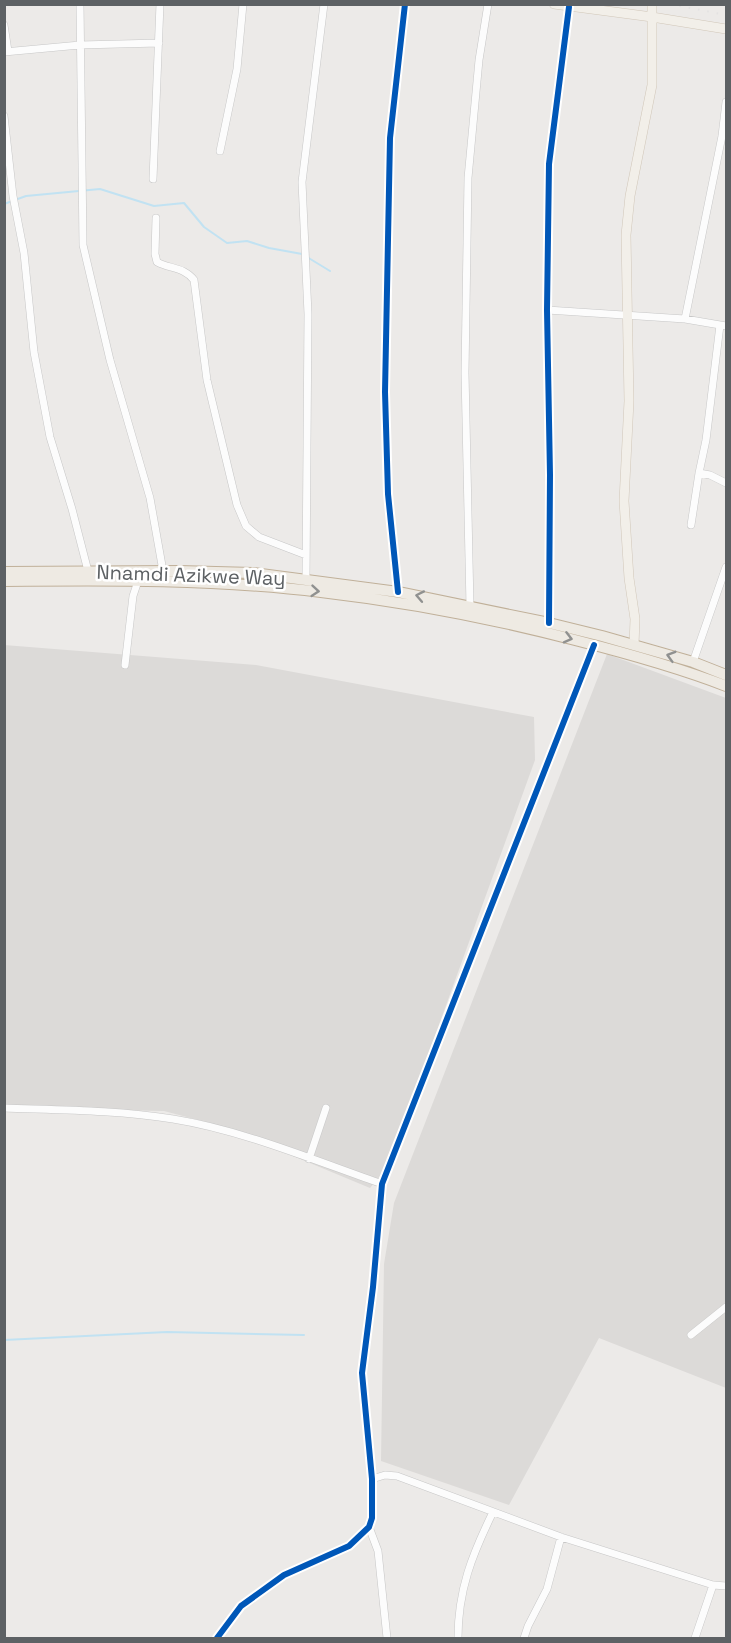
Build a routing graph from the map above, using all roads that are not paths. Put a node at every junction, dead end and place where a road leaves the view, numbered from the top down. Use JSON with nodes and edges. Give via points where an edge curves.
{"nodes":[{"id":1,"x":80,"y":4,"type":"edge"},
{"id":2,"x":160,"y":4,"type":"edge"},
{"id":3,"x":243,"y":4,"type":"edge"},
{"id":4,"x":324,"y":4,"type":"edge"},
{"id":5,"x":405,"y":4,"type":"edge"},
{"id":6,"x":488,"y":4,"type":"edge"},
{"id":7,"x":554,"y":4,"type":"edge"},
{"id":8,"x":652,"y":4,"type":"edge"},
{"id":9,"x":569,"y":7,"type":"junction"},
{"id":10,"x":652,"y":16,"type":"junction"},
{"id":11,"x":4,"y":25,"type":"edge"},
{"id":12,"x":726,"y":29,"type":"edge"},
{"id":13,"x":159,"y":43,"type":"junction"},
{"id":14,"x":80,"y":45,"type":"junction"},
{"id":15,"x":6,"y":51,"type":"edge"},
{"id":16,"x":726,"y":102,"type":"edge"},
{"id":17,"x":4,"y":116,"type":"edge"},
{"id":18,"x":220,"y":151,"type":"dead end"},
{"id":19,"x":153,"y":179,"type":"dead end"},
{"id":20,"x":156,"y":218,"type":"dead end"},
{"id":21,"x":547,"y":310,"type":"junction"},
{"id":22,"x":628,"y":316,"type":"junction"},
{"id":23,"x":685,"y":319,"type":"junction"},
{"id":24,"x":723,"y":325,"type":"edge"},
{"id":25,"x":699,"y":473,"type":"junction"},
{"id":26,"x":726,"y":483,"type":"edge"},
{"id":27,"x":691,"y":525,"type":"dead end"},
{"id":28,"x":306,"y":555,"type":"junction"},
{"id":29,"x":726,"y":567,"type":"edge"},
{"id":30,"x":88,"y":571,"type":"junction"},
{"id":31,"x":163,"y":571,"type":"junction"},
{"id":32,"x":5,"y":572,"type":"edge"},
{"id":33,"x":138,"y":580,"type":"junction"},
{"id":34,"x":306,"y":580,"type":"junction"},
{"id":35,"x":4,"y":581,"type":"edge"},
{"id":36,"x":398,"y":592,"type":"junction"},
{"id":37,"x":470,"y":606,"type":"junction"},
{"id":38,"x":549,"y":623,"type":"junction"},
{"id":39,"x":594,"y":645,"type":"junction"},
{"id":40,"x":634,"y":645,"type":"junction"},
{"id":41,"x":693,"y":662,"type":"junction"},
{"id":42,"x":125,"y":665,"type":"dead end"},
{"id":43,"x":726,"y":675,"type":"edge"},
{"id":44,"x":726,"y":686,"type":"edge"},
{"id":45,"x":4,"y":1108,"type":"edge"},
{"id":46,"x":326,"y":1108,"type":"dead end"},
{"id":47,"x":309,"y":1159,"type":"junction"},
{"id":48,"x":382,"y":1184,"type":"junction"},
{"id":49,"x":726,"y":1307,"type":"edge"},
{"id":50,"x":691,"y":1335,"type":"dead end"},
{"id":51,"x":372,"y":1479,"type":"junction"},
{"id":52,"x":492,"y":1512,"type":"junction"},
{"id":53,"x":369,"y":1527,"type":"junction"},
{"id":54,"x":561,"y":1537,"type":"junction"},
{"id":55,"x":713,"y":1585,"type":"junction"},
{"id":56,"x":726,"y":1586,"type":"edge"},
{"id":57,"x":217,"y":1638,"type":"edge"},
{"id":58,"x":387,"y":1638,"type":"edge"},
{"id":59,"x":458,"y":1638,"type":"edge"},
{"id":60,"x":524,"y":1638,"type":"edge"},
{"id":61,"x":695,"y":1638,"type":"edge"}],
"edges":[{"from":1,"to":14,"type":"street"},
{"from":2,"to":13,"type":"street"},
{"from":3,"to":18,"type":"street","via":[[237,69]]},
{"from":4,"to":28,"type":"street","via":[[302,182],[306,262]]},
{"from":5,"to":36,"type":"street","via":[[390,138],[385,392],[388,494]]},
{"from":6,"to":37,"type":"street","via":[[468,178],[465,373]]},
{"from":7,"to":9,"type":"main road"},
{"from":8,"to":10,"type":"main road"},
{"from":9,"to":10,"type":"main road"},
{"from":9,"to":21,"type":"street","via":[[549,164]]},
{"from":10,"to":12,"type":"main road"},
{"from":10,"to":22,"type":"main road","via":[[652,85],[626,235]]},
{"from":11,"to":15,"type":"street"},
{"from":13,"to":14,"type":"street"},
{"from":13,"to":19,"type":"street"},
{"from":14,"to":15,"type":"street"},
{"from":14,"to":31,"type":"street","via":[[83,245],[110,360],[150,498]]},
{"from":16,"to":23,"type":"street"},
{"from":17,"to":30,"type":"street","via":[[34,352],[50,437]]},
{"from":20,"to":28,"type":"street","via":[[157,262],[183,270],[194,280],[207,381],[237,505],[246,526],[259,537]]},
{"from":21,"to":22,"type":"street"},
{"from":21,"to":38,"type":"street"},
{"from":22,"to":23,"type":"street"},
{"from":22,"to":40,"type":"main road","via":[[624,501]]},
{"from":23,"to":24,"type":"street"},
{"from":24,"to":25,"type":"street"},
{"from":25,"to":26,"type":"street"},
{"from":25,"to":27,"type":"street"},
{"from":28,"to":34,"type":"street"},
{"from":29,"to":41,"type":"street"},
{"from":30,"to":31,"type":"highway","name":"Nnamdi Azikwe Way"},
{"from":30,"to":32,"type":"highway","name":"Nnamdi Azikwe Way"},
{"from":31,"to":34,"type":"highway","name":"Nnamdi Azikwe Way","via":[[253,573]]},
{"from":33,"to":35,"type":"highway","name":"Nnamdi Azikwe Way"},
{"from":33,"to":39,"type":"highway","name":"Nnamdi Azikwe Way","one_way":true,"via":[[319,591],[525,627]]},
{"from":33,"to":42,"type":"street"},
{"from":34,"to":36,"type":"highway","name":"Nnamdi Azikwe Way"},
{"from":37,"to":36,"type":"highway","name":"Nnamdi Azikwe Way","one_way":true},
{"from":37,"to":38,"type":"highway","name":"Nnamdi Azikwe Way"},
{"from":38,"to":40,"type":"highway","name":"Nnamdi Azikwe Way"},
{"from":39,"to":44,"type":"highway","name":"Nnamdi Azikwe Way"},
{"from":39,"to":48,"type":"street"},
{"from":41,"to":40,"type":"highway","name":"Nnamdi Azikwe Way","one_way":true},
{"from":41,"to":43,"type":"highway","name":"Nnamdi Azikwe Way"},
{"from":45,"to":47,"type":"street","via":[[111,1111],[174,1119],[221,1129]]},
{"from":46,"to":47,"type":"street"},
{"from":47,"to":48,"type":"street"},
{"from":48,"to":51,"type":"street","via":[[362,1373]]},
{"from":49,"to":50,"type":"street"},
{"from":51,"to":52,"type":"street","via":[[397,1476]]},
{"from":51,"to":53,"type":"street"},
{"from":52,"to":54,"type":"street"},
{"from":52,"to":59,"type":"street","via":[[464,1582]]},
{"from":53,"to":57,"type":"street","via":[[349,1546],[284,1575],[241,1606]]},
{"from":53,"to":58,"type":"street","via":[[378,1551]]},
{"from":54,"to":55,"type":"street"},
{"from":54,"to":60,"type":"street","via":[[547,1588]]},
{"from":55,"to":56,"type":"street"},
{"from":55,"to":61,"type":"street"}]}
